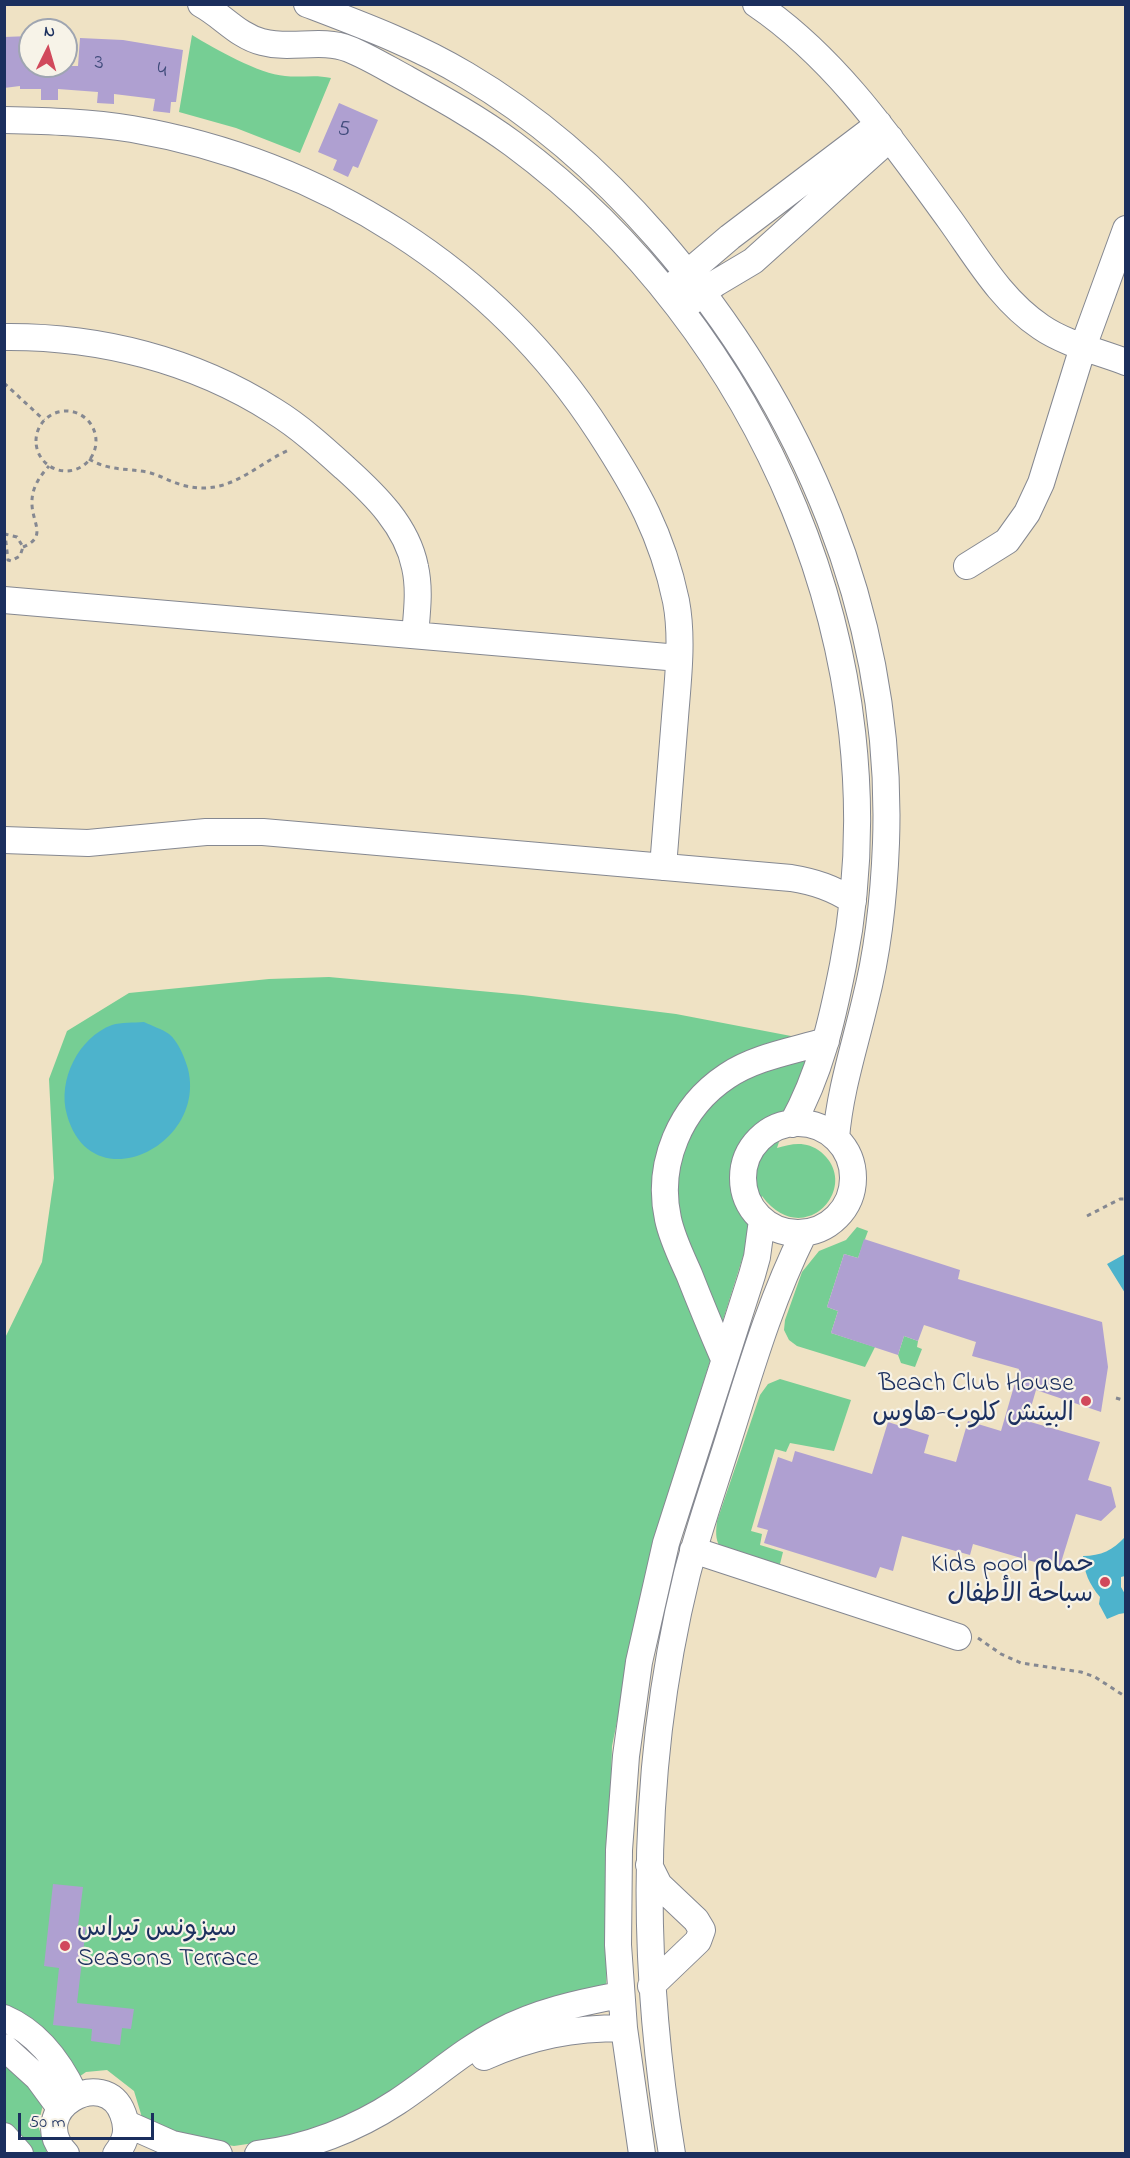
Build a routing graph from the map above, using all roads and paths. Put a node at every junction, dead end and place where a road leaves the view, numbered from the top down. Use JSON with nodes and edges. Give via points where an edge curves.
{"nodes":[{"id":1,"x":201,"y":4,"type":"edge"},
{"id":2,"x":307,"y":4,"type":"edge"},
{"id":3,"x":756,"y":4,"type":"edge"},
{"id":4,"x":332,"y":10,"type":"edge"},
{"id":5,"x":327,"y":44,"type":"junction"},
{"id":6,"x":4,"y":120,"type":"edge"},
{"id":7,"x":884,"y":131,"type":"junction"},
{"id":8,"x":771,"y":207,"type":"junction"},
{"id":9,"x":789,"y":228,"type":"junction"},
{"id":10,"x":1125,"y":229,"type":"edge"},
{"id":11,"x":688,"y":273,"type":"junction"},
{"id":12,"x":704,"y":293,"type":"junction"},
{"id":13,"x":674,"y":300,"type":"junction"},
{"id":14,"x":4,"y":337,"type":"edge"},
{"id":15,"x":1083,"y":347,"type":"junction"},
{"id":16,"x":1125,"y":362,"type":"edge"},
{"id":17,"x":4,"y":382,"type":"edge"},
{"id":18,"x":44,"y":420,"type":"junction"},
{"id":19,"x":319,"y":444,"type":"junction"},
{"id":20,"x":89,"y":459,"type":"junction"},
{"id":21,"x":50,"y":466,"type":"junction"},
{"id":22,"x":5,"y":534,"type":"edge"},
{"id":23,"x":22,"y":547,"type":"junction"},
{"id":24,"x":968,"y":566,"type":"dead end"},
{"id":25,"x":4,"y":600,"type":"edge"},
{"id":26,"x":415,"y":635,"type":"junction"},
{"id":27,"x":679,"y":658,"type":"junction"},
{"id":28,"x":4,"y":840,"type":"edge"},
{"id":29,"x":663,"y":867,"type":"junction"},
{"id":30,"x":853,"y":901,"type":"junction"},
{"id":31,"x":826,"y":1041,"type":"junction"},
{"id":32,"x":792,"y":1124,"type":"junction"},
{"id":33,"x":836,"y":1138,"type":"junction"},
{"id":34,"x":1125,"y":1199,"type":"edge"},
{"id":35,"x":1087,"y":1216,"type":"dead end"},
{"id":36,"x":762,"y":1220,"type":"junction"},
{"id":37,"x":804,"y":1233,"type":"junction"},
{"id":38,"x":724,"y":1359,"type":"junction"},
{"id":39,"x":1116,"y":1398,"type":"dead end"},
{"id":40,"x":1125,"y":1401,"type":"edge"},
{"id":41,"x":693,"y":1551,"type":"junction"},
{"id":42,"x":967,"y":1636,"type":"joint"},
{"id":43,"x":1125,"y":1697,"type":"edge"},
{"id":44,"x":649,"y":1865,"type":"junction"},
{"id":45,"x":651,"y":1986,"type":"junction"},
{"id":46,"x":620,"y":1995,"type":"junction"},
{"id":47,"x":4,"y":2018,"type":"edge"},
{"id":48,"x":624,"y":2028,"type":"junction"},
{"id":49,"x":4,"y":2047,"type":"edge"},
{"id":50,"x":68,"y":2102,"type":"junction"},
{"id":51,"x":400,"y":2106,"type":"junction"},
{"id":52,"x":127,"y":2124,"type":"junction"},
{"id":53,"x":4,"y":2136,"type":"edge"},
{"id":54,"x":56,"y":2151,"type":"edge"},
{"id":55,"x":20,"y":2154,"type":"edge"},
{"id":56,"x":116,"y":2154,"type":"edge"},
{"id":57,"x":219,"y":2154,"type":"edge"},
{"id":58,"x":258,"y":2154,"type":"edge"},
{"id":59,"x":333,"y":2154,"type":"edge"},
{"id":60,"x":642,"y":2154,"type":"edge"},
{"id":61,"x":672,"y":2154,"type":"edge"}],
"edges":[{"from":1,"to":5,"type":"street","via":[[259,42],[284,46]]},
{"from":2,"to":4,"type":"street"},
{"from":3,"to":7,"type":"street","via":[[819,55]]},
{"from":4,"to":5,"type":"street"},
{"from":4,"to":11,"type":"street","via":[[467,75],[528,116],[585,162]]},
{"from":5,"to":13,"type":"street","via":[[349,49],[392,71],[511,143],[566,186],[617,234]]},
{"from":6,"to":27,"type":"street","via":[[64,121],[130,129],[196,142],[260,163],[367,213],[464,280],[549,363],[585,409],[644,504],[664,552],[676,605]]},
{"from":7,"to":8,"type":"street"},
{"from":7,"to":9,"type":"street"},
{"from":7,"to":15,"type":"street","via":[[1007,300],[1042,328]]},
{"from":8,"to":9,"type":"street"},
{"from":8,"to":11,"type":"street"},
{"from":9,"to":12,"type":"street","via":[[753,261]]},
{"from":10,"to":15,"type":"street"},
{"from":11,"to":12,"type":"street"},
{"from":11,"to":13,"type":"street"},
{"from":12,"to":13,"type":"street"},
{"from":12,"to":33,"type":"street","via":[[769,390],[808,466],[855,595],[880,718],[886,780],[881,906],[866,1001],[840,1095]]},
{"from":13,"to":30,"type":"street","via":[[744,405],[777,469],[805,535],[827,603],[851,721],[857,841]]},
{"from":14,"to":19,"type":"street","via":[[114,347],[177,365],[228,384],[276,411]]},
{"from":15,"to":16,"type":"street"},
{"from":15,"to":24,"type":"street","via":[[1041,483],[1027,513],[1007,541]]},
{"from":17,"to":18,"type":"path"},
{"from":18,"to":20,"type":"path","via":[[67,411],[82,416],[95,436]]},
{"from":18,"to":21,"type":"path","via":[[36,444]]},
{"from":19,"to":20,"type":"path","via":[[290,449],[234,483],[218,488],[184,486],[153,474],[111,469]]},
{"from":19,"to":26,"type":"street","via":[[360,481],[404,533],[415,566],[419,600]]},
{"from":20,"to":21,"type":"path","via":[[75,469],[57,470]]},
{"from":21,"to":23,"type":"path","via":[[33,493],[38,531]]},
{"from":22,"to":23,"type":"path","via":[[17,537]]},
{"from":22,"to":23,"type":"path","via":[[9,561],[20,556]]},
{"from":25,"to":26,"type":"street"},
{"from":26,"to":27,"type":"street"},
{"from":27,"to":29,"type":"street"},
{"from":28,"to":29,"type":"street","via":[[88,843],[206,832],[263,832]]},
{"from":29,"to":30,"type":"street","via":[[811,881]]},
{"from":30,"to":31,"type":"street"},
{"from":31,"to":32,"type":"street","via":[[811,1087]]},
{"from":31,"to":38,"type":"street","via":[[753,1063],[728,1075],[706,1092],[674,1138],[664,1192],[668,1220]]},
{"from":32,"to":33,"type":"street","via":[[823,1129]]},
{"from":32,"to":36,"type":"street","via":[[765,1134],[748,1155],[743,1183],[746,1197]]},
{"from":33,"to":37,"type":"street","via":[[851,1162],[852,1189],[848,1202],[830,1224]]},
{"from":34,"to":35,"type":"path"},
{"from":36,"to":37,"type":"street","via":[[781,1230]]},
{"from":36,"to":38,"type":"street","via":[[757,1257]]},
{"from":37,"to":41,"type":"street","via":[[765,1324]]},
{"from":38,"to":46,"type":"street","via":[[666,1543],[639,1662],[622,1803],[618,1898]]},
{"from":39,"to":40,"type":"path"},
{"from":41,"to":42,"type":"street"},
{"from":41,"to":44,"type":"street","via":[[662,1710]]},
{"from":42,"to":43,"type":"path","via":[[1021,1663],[1095,1677]]},
{"from":44,"to":45,"type":"street"},
{"from":44,"to":45,"type":"street","via":[[659,1885],[702,1930],[698,1941]]},
{"from":45,"to":61,"type":"street"},
{"from":46,"to":48,"type":"street"},
{"from":46,"to":51,"type":"street","via":[[579,2002],[500,2031],[463,2053]]},
{"from":47,"to":50,"type":"street","via":[[31,2034],[49,2052],[64,2072]]},
{"from":48,"to":51,"type":"street","via":[[566,2031],[511,2045],[459,2070]]},
{"from":48,"to":60,"type":"street"},
{"from":49,"to":50,"type":"street"},
{"from":50,"to":52,"type":"street","via":[[92,2092],[108,2096],[121,2108]]},
{"from":50,"to":54,"type":"street","via":[[55,2121]]},
{"from":51,"to":58,"type":"street","via":[[311,2143]]},
{"from":51,"to":59,"type":"street"},
{"from":52,"to":56,"type":"street","via":[[123,2144]]},
{"from":52,"to":57,"type":"street","via":[[172,2144]]},
{"from":53,"to":55,"type":"street"}]}
